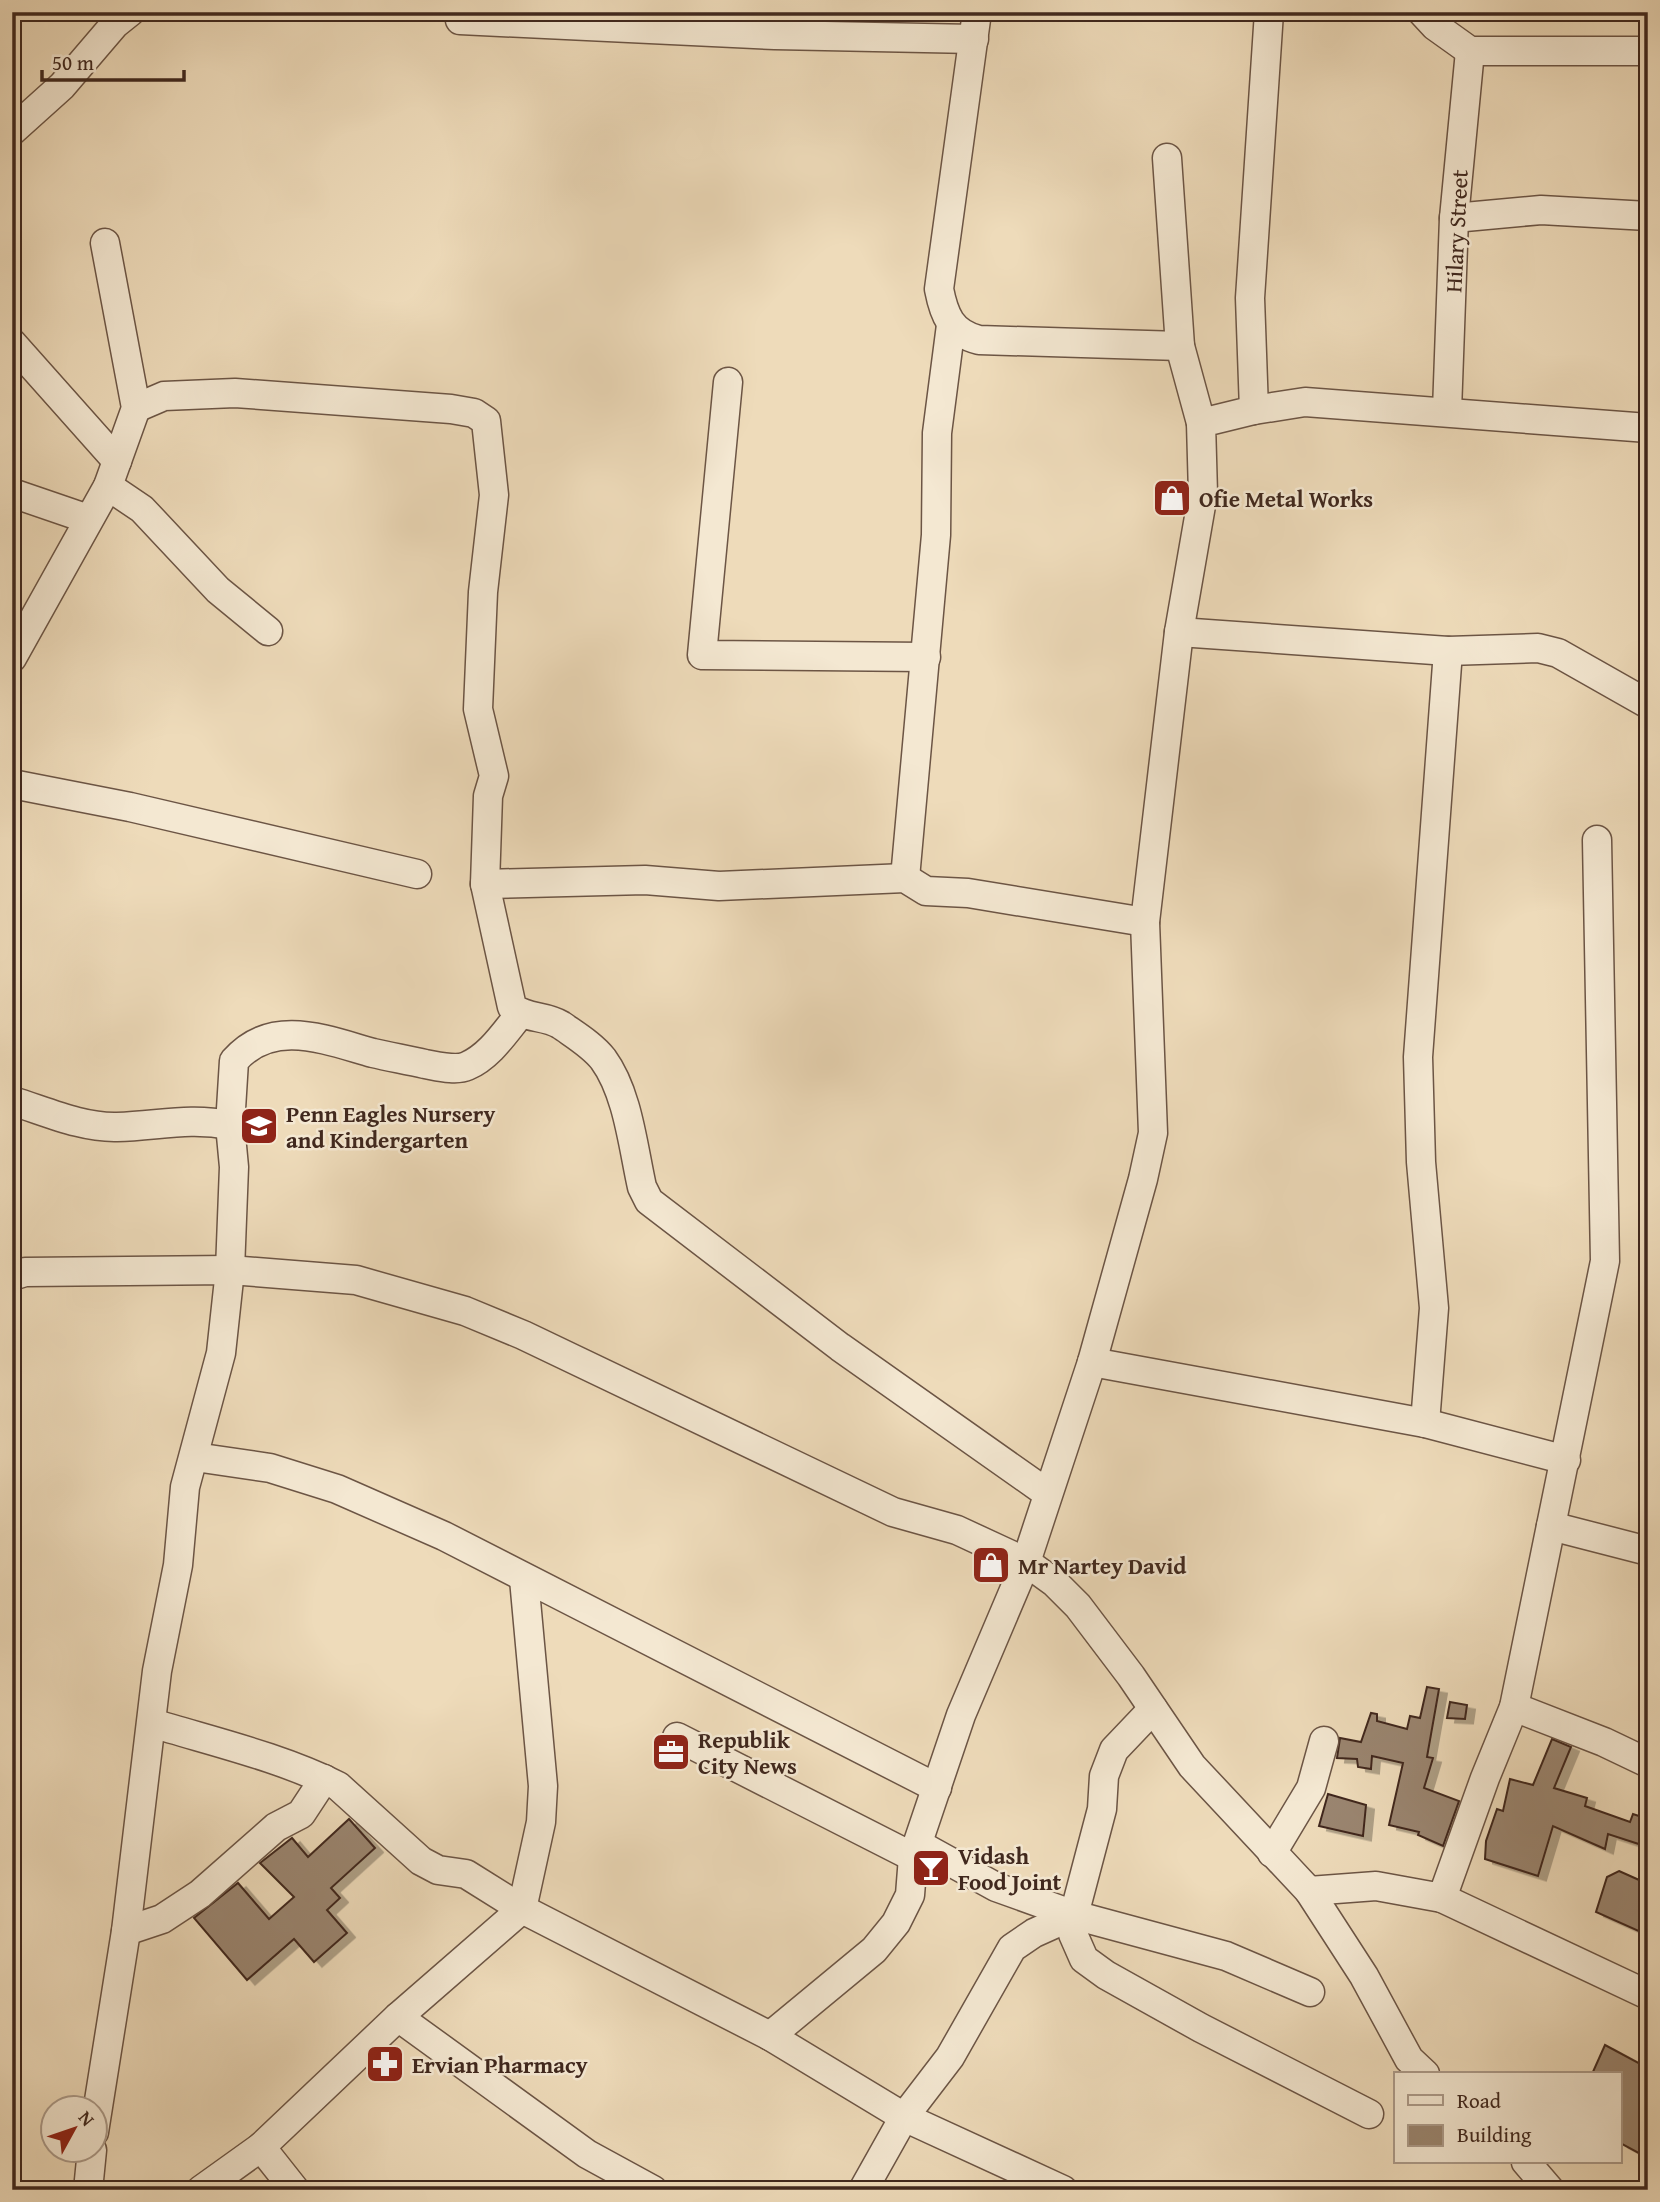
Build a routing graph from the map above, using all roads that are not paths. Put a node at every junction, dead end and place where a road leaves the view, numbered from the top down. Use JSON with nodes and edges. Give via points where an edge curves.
{"nodes":[{"id":1,"x":130,"y":12,"type":"edge"},
{"id":2,"x":1269,"y":12,"type":"edge"},
{"id":3,"x":1422,"y":12,"type":"edge"},
{"id":4,"x":460,"y":20,"type":"dead end"},
{"id":5,"x":976,"y":26,"type":"edge"},
{"id":6,"x":1470,"y":51,"type":"junction"},
{"id":7,"x":1648,"y":51,"type":"edge"},
{"id":8,"x":12,"y":131,"type":"edge"},
{"id":9,"x":1167,"y":158,"type":"dead end"},
{"id":10,"x":1648,"y":216,"type":"edge"},
{"id":11,"x":1454,"y":218,"type":"junction"},
{"id":12,"x":105,"y":243,"type":"dead end"},
{"id":13,"x":951,"y":325,"type":"junction"},
{"id":14,"x":12,"y":343,"type":"edge"},
{"id":15,"x":1180,"y":346,"type":"junction"},
{"id":16,"x":728,"y":382,"type":"dead end"},
{"id":17,"x":136,"y":408,"type":"junction"},
{"id":18,"x":1254,"y":410,"type":"junction"},
{"id":19,"x":1447,"y":411,"type":"junction"},
{"id":20,"x":1202,"y":424,"type":"junction"},
{"id":21,"x":1648,"y":428,"type":"edge"},
{"id":22,"x":112,"y":473,"type":"junction"},
{"id":23,"x":12,"y":493,"type":"edge"},
{"id":24,"x":88,"y":519,"type":"junction"},
{"id":25,"x":268,"y":631,"type":"dead end"},
{"id":26,"x":1179,"y":632,"type":"junction"},
{"id":27,"x":1448,"y":651,"type":"junction"},
{"id":28,"x":926,"y":657,"type":"junction"},
{"id":29,"x":12,"y":658,"type":"edge"},
{"id":30,"x":1648,"y":704,"type":"edge"},
{"id":31,"x":12,"y":784,"type":"edge"},
{"id":32,"x":1597,"y":840,"type":"dead end"},
{"id":33,"x":417,"y":874,"type":"dead end"},
{"id":34,"x":905,"y":878,"type":"junction"},
{"id":35,"x":485,"y":884,"type":"junction"},
{"id":36,"x":1145,"y":922,"type":"junction"},
{"id":37,"x":520,"y":1014,"type":"junction"},
{"id":38,"x":12,"y":1101,"type":"edge"},
{"id":39,"x":230,"y":1125,"type":"junction"},
{"id":40,"x":230,"y":1269,"type":"junction"},
{"id":41,"x":12,"y":1276,"type":"edge"},
{"id":42,"x":1092,"y":1362,"type":"junction"},
{"id":43,"x":1425,"y":1423,"type":"junction"},
{"id":44,"x":195,"y":1457,"type":"junction"},
{"id":45,"x":1566,"y":1460,"type":"junction"},
{"id":46,"x":1047,"y":1493,"type":"junction"},
{"id":47,"x":1551,"y":1526,"type":"junction"},
{"id":48,"x":1648,"y":1551,"type":"edge"},
{"id":49,"x":1026,"y":1562,"type":"junction"},
{"id":50,"x":524,"y":1579,"type":"junction"},
{"id":51,"x":1514,"y":1707,"type":"junction"},
{"id":52,"x":1153,"y":1709,"type":"junction"},
{"id":53,"x":152,"y":1723,"type":"junction"},
{"id":54,"x":677,"y":1737,"type":"dead end"},
{"id":55,"x":1324,"y":1741,"type":"dead end"},
{"id":56,"x":1648,"y":1763,"type":"edge"},
{"id":57,"x":324,"y":1779,"type":"junction"},
{"id":58,"x":937,"y":1788,"type":"junction"},
{"id":59,"x":916,"y":1851,"type":"junction"},
{"id":60,"x":1272,"y":1853,"type":"junction"},
{"id":61,"x":1309,"y":1891,"type":"junction"},
{"id":62,"x":1443,"y":1898,"type":"junction"},
{"id":63,"x":522,"y":1909,"type":"junction"},
{"id":64,"x":1074,"y":1915,"type":"junction"},
{"id":65,"x":126,"y":1931,"type":"junction"},
{"id":66,"x":1310,"y":1992,"type":"dead end"},
{"id":67,"x":1648,"y":1995,"type":"edge"},
{"id":68,"x":398,"y":2017,"type":"junction"},
{"id":69,"x":770,"y":2036,"type":"junction"},
{"id":70,"x":1423,"y":2072,"type":"edge"},
{"id":71,"x":100,"y":2094,"type":"edge"},
{"id":72,"x":1369,"y":2114,"type":"dead end"},
{"id":73,"x":904,"y":2117,"type":"junction"},
{"id":74,"x":261,"y":2147,"type":"junction"},
{"id":75,"x":91,"y":2164,"type":"edge"},
{"id":76,"x":1528,"y":2164,"type":"edge"},
{"id":77,"x":88,"y":2190,"type":"edge"},
{"id":78,"x":201,"y":2190,"type":"edge"},
{"id":79,"x":295,"y":2190,"type":"edge"},
{"id":80,"x":653,"y":2190,"type":"edge"},
{"id":81,"x":863,"y":2190,"type":"edge"},
{"id":82,"x":1063,"y":2190,"type":"edge"},
{"id":83,"x":1550,"y":2190,"type":"edge"}],
"edges":[{"from":1,"to":8,"type":"street","via":[[62,86]]},
{"from":2,"to":18,"type":"street","via":[[1250,298]]},
{"from":3,"to":6,"type":"street"},
{"from":4,"to":5,"type":"street","via":[[775,35]]},
{"from":5,"to":13,"type":"street","via":[[939,289]]},
{"from":6,"to":7,"type":"street"},
{"from":6,"to":11,"type":"street","name":"Hilary Street"},
{"from":9,"to":15,"type":"street"},
{"from":10,"to":11,"type":"street","via":[[1541,210]]},
{"from":11,"to":19,"type":"street","name":"Hilary Street"},
{"from":12,"to":17,"type":"street"},
{"from":13,"to":15,"type":"street","via":[[963,336],[979,340]]},
{"from":13,"to":28,"type":"street","via":[[937,433],[936,535]]},
{"from":14,"to":22,"type":"street"},
{"from":15,"to":20,"type":"street"},
{"from":16,"to":28,"type":"street","via":[[702,654]]},
{"from":17,"to":22,"type":"street"},
{"from":17,"to":35,"type":"street","via":[[164,396],[235,393],[451,409],[474,413],[486,421],[494,495],[483,592],[478,709],[494,776],[488,796]]},
{"from":18,"to":19,"type":"street","via":[[1305,402]]},
{"from":18,"to":20,"type":"street"},
{"from":19,"to":21,"type":"street"},
{"from":20,"to":26,"type":"street","via":[[1203,494]]},
{"from":22,"to":24,"type":"street"},
{"from":22,"to":25,"type":"street","via":[[218,590]]},
{"from":23,"to":24,"type":"street"},
{"from":24,"to":29,"type":"street"},
{"from":26,"to":27,"type":"street"},
{"from":26,"to":36,"type":"street"},
{"from":27,"to":30,"type":"street","via":[[1538,648],[1558,653]]},
{"from":27,"to":43,"type":"street","via":[[1418,1057],[1420,1162],[1434,1308]]},
{"from":28,"to":34,"type":"street"},
{"from":31,"to":33,"type":"street"},
{"from":32,"to":45,"type":"street","via":[[1605,1261]]},
{"from":34,"to":35,"type":"street","via":[[719,887],[645,880]]},
{"from":34,"to":36,"type":"street","via":[[926,891],[968,893]]},
{"from":35,"to":37,"type":"street","via":[[512,1007]]},
{"from":36,"to":42,"type":"street","via":[[1153,1133]]},
{"from":37,"to":39,"type":"street","via":[[490,1050],[466,1067],[388,1056],[319,1036],[285,1034],[255,1042],[234,1061]]},
{"from":37,"to":46,"type":"street","via":[[551,1018],[601,1058],[614,1077],[649,1200],[860,1362]]},
{"from":38,"to":39,"type":"street","via":[[84,1123],[116,1127],[180,1119]]},
{"from":39,"to":40,"type":"street","via":[[234,1167]]},
{"from":40,"to":41,"type":"street","via":[[25,1272]]},
{"from":40,"to":44,"type":"street","via":[[221,1353]]},
{"from":40,"to":49,"type":"street","via":[[356,1280],[465,1311],[626,1382],[893,1512],[957,1530]]},
{"from":42,"to":43,"type":"street"},
{"from":42,"to":46,"type":"street"},
{"from":43,"to":45,"type":"street"},
{"from":44,"to":50,"type":"street","via":[[270,1468],[337,1489],[444,1536]]},
{"from":44,"to":53,"type":"street","via":[[185,1488],[178,1565],[157,1671]]},
{"from":45,"to":47,"type":"street"},
{"from":46,"to":49,"type":"street"},
{"from":47,"to":48,"type":"street"},
{"from":47,"to":51,"type":"street"},
{"from":49,"to":52,"type":"street","via":[[1078,1606]]},
{"from":49,"to":58,"type":"street","via":[[961,1715]]},
{"from":50,"to":58,"type":"street"},
{"from":50,"to":63,"type":"street","via":[[543,1786],[541,1822]]},
{"from":51,"to":56,"type":"street"},
{"from":51,"to":62,"type":"street"},
{"from":52,"to":60,"type":"street","via":[[1192,1766]]},
{"from":52,"to":64,"type":"street","via":[[1115,1750],[1108,1767],[1102,1809]]},
{"from":53,"to":57,"type":"street"},
{"from":53,"to":65,"type":"street"},
{"from":54,"to":59,"type":"street"},
{"from":55,"to":60,"type":"street","via":[[1311,1788]]},
{"from":57,"to":63,"type":"street","via":[[338,1786],[421,1861],[438,1870],[466,1874]]},
{"from":57,"to":65,"type":"street","via":[[301,1814],[276,1827],[200,1894],[162,1919]]},
{"from":58,"to":59,"type":"street"},
{"from":59,"to":64,"type":"street"},
{"from":59,"to":69,"type":"street","via":[[910,1895],[874,1950]]},
{"from":60,"to":61,"type":"street"},
{"from":61,"to":62,"type":"street","via":[[1376,1886]]},
{"from":61,"to":70,"type":"street","via":[[1364,1976],[1409,2059]]},
{"from":62,"to":67,"type":"street"},
{"from":63,"to":68,"type":"street"},
{"from":63,"to":69,"type":"street"},
{"from":64,"to":66,"type":"street","via":[[1226,1956]]},
{"from":64,"to":72,"type":"street","via":[[1073,1934],[1084,1959],[1106,1975]]},
{"from":64,"to":73,"type":"street","via":[[1012,1948],[950,2057]]},
{"from":65,"to":71,"type":"street"},
{"from":68,"to":74,"type":"street"},
{"from":68,"to":80,"type":"street","via":[[587,2154]]},
{"from":69,"to":73,"type":"street"},
{"from":73,"to":81,"type":"street"},
{"from":73,"to":82,"type":"street"},
{"from":74,"to":78,"type":"street"},
{"from":74,"to":79,"type":"street"},
{"from":75,"to":77,"type":"street"},
{"from":76,"to":83,"type":"street"}]}
